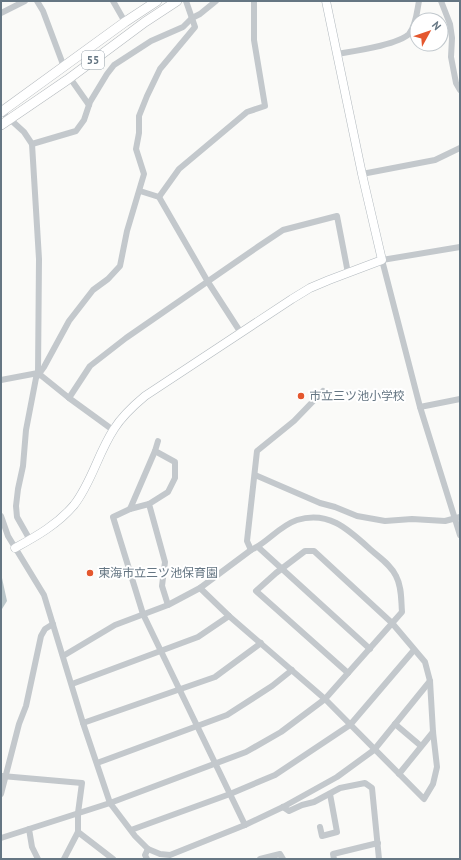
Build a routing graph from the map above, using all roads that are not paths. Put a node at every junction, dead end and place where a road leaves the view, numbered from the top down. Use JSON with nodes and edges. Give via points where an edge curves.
{"nodes":[{"id":1,"x":25,"y":1,"type":"edge"},
{"id":2,"x":37,"y":1,"type":"edge"},
{"id":3,"x":113,"y":1,"type":"edge"},
{"id":4,"x":157,"y":1,"type":"edge"},
{"id":5,"x":177,"y":1,"type":"edge"},
{"id":6,"x":186,"y":1,"type":"edge"},
{"id":7,"x":216,"y":1,"type":"edge"},
{"id":8,"x":254,"y":1,"type":"edge"},
{"id":9,"x":326,"y":1,"type":"edge"},
{"id":10,"x":419,"y":1,"type":"edge"},
{"id":11,"x":442,"y":1,"type":"edge"},
{"id":12,"x":1,"y":13,"type":"edge"},
{"id":13,"x":192,"y":18,"type":"junction"},
{"id":14,"x":125,"y":22,"type":"junction"},
{"id":15,"x":337,"y":54,"type":"junction"},
{"id":16,"x":64,"y":66,"type":"junction"},
{"id":17,"x":70,"y":78,"type":"junction"},
{"id":18,"x":460,"y":90,"type":"edge"},
{"id":19,"x":89,"y":105,"type":"junction"},
{"id":20,"x":1,"y":112,"type":"edge"},
{"id":21,"x":9,"y":119,"type":"junction"},
{"id":22,"x":1,"y":125,"type":"edge"},
{"id":23,"x":32,"y":144,"type":"junction"},
{"id":24,"x":460,"y":148,"type":"edge"},
{"id":25,"x":362,"y":174,"type":"junction"},
{"id":26,"x":140,"y":191,"type":"junction"},
{"id":27,"x":159,"y":197,"type":"junction"},
{"id":28,"x":460,"y":247,"type":"edge"},
{"id":29,"x":382,"y":260,"type":"junction"},
{"id":30,"x":348,"y":273,"type":"junction"},
{"id":31,"x":208,"y":282,"type":"junction"},
{"id":32,"x":241,"y":333,"type":"junction"},
{"id":33,"x":38,"y":373,"type":"junction"},
{"id":34,"x":1,"y":380,"type":"edge"},
{"id":35,"x":323,"y":391,"type":"dead end"},
{"id":36,"x":69,"y":398,"type":"junction"},
{"id":37,"x":460,"y":398,"type":"edge"},
{"id":38,"x":420,"y":407,"type":"junction"},
{"id":39,"x":113,"y":430,"type":"junction"},
{"id":40,"x":158,"y":441,"type":"dead end"},
{"id":41,"x":155,"y":451,"type":"junction"},
{"id":42,"x":255,"y":475,"type":"junction"},
{"id":43,"x":149,"y":504,"type":"junction"},
{"id":44,"x":130,"y":509,"type":"junction"},
{"id":45,"x":1,"y":516,"type":"edge"},
{"id":46,"x":457,"y":517,"type":"edge"},
{"id":47,"x":460,"y":535,"type":"edge"},
{"id":48,"x":8,"y":536,"type":"junction"},
{"id":49,"x":1,"y":538,"type":"edge"},
{"id":50,"x":30,"y":540,"type":"junction"},
{"id":51,"x":258,"y":547,"type":"junction"},
{"id":52,"x":15,"y":548,"type":"junction"},
{"id":53,"x":251,"y":550,"type":"junction"},
{"id":54,"x":282,"y":569,"type":"junction"},
{"id":55,"x":200,"y":588,"type":"junction"},
{"id":56,"x":168,"y":605,"type":"junction"},
{"id":57,"x":143,"y":614,"type":"junction"},
{"id":58,"x":229,"y":616,"type":"junction"},
{"id":59,"x":392,"y":623,"type":"junction"},
{"id":60,"x":53,"y":624,"type":"junction"},
{"id":61,"x":261,"y":643,"type":"junction"},
{"id":62,"x":370,"y":648,"type":"junction"},
{"id":63,"x":414,"y":650,"type":"junction"},
{"id":64,"x":161,"y":652,"type":"junction"},
{"id":65,"x":63,"y":656,"type":"junction"},
{"id":66,"x":292,"y":670,"type":"junction"},
{"id":67,"x":348,"y":674,"type":"junction"},
{"id":68,"x":430,"y":681,"type":"junction"},
{"id":69,"x":72,"y":684,"type":"junction"},
{"id":70,"x":179,"y":688,"type":"junction"},
{"id":71,"x":325,"y":699,"type":"junction"},
{"id":72,"x":84,"y":722,"type":"junction"},
{"id":73,"x":395,"y":724,"type":"junction"},
{"id":74,"x":350,"y":725,"type":"junction"},
{"id":75,"x":197,"y":726,"type":"junction"},
{"id":76,"x":432,"y":732,"type":"junction"},
{"id":77,"x":421,"y":746,"type":"junction"},
{"id":78,"x":374,"y":750,"type":"junction"},
{"id":79,"x":97,"y":763,"type":"junction"},
{"id":80,"x":216,"y":764,"type":"junction"},
{"id":81,"x":399,"y":774,"type":"junction"},
{"id":82,"x":3,"y":776,"type":"edge"},
{"id":83,"x":1,"y":794,"type":"edge"},
{"id":84,"x":230,"y":794,"type":"junction"},
{"id":85,"x":330,"y":794,"type":"junction"},
{"id":86,"x":110,"y":803,"type":"junction"},
{"id":87,"x":283,"y":807,"type":"junction"},
{"id":88,"x":78,"y":813,"type":"junction"},
{"id":89,"x":245,"y":825,"type":"junction"},
{"id":90,"x":320,"y":827,"type":"dead end"},
{"id":91,"x":29,"y":829,"type":"junction"},
{"id":92,"x":131,"y":830,"type":"junction"},
{"id":93,"x":78,"y":832,"type":"junction"},
{"id":94,"x":1,"y":838,"type":"edge"},
{"id":95,"x":378,"y":843,"type":"junction"},
{"id":96,"x":148,"y":849,"type":"junction"},
{"id":97,"x":106,"y":856,"type":"edge"},
{"id":98,"x":38,"y":859,"type":"edge"},
{"id":99,"x":64,"y":859,"type":"edge"},
{"id":100,"x":113,"y":859,"type":"edge"},
{"id":101,"x":147,"y":859,"type":"edge"},
{"id":102,"x":260,"y":859,"type":"edge"},
{"id":103,"x":283,"y":859,"type":"edge"},
{"id":104,"x":334,"y":859,"type":"edge"},
{"id":105,"x":379,"y":859,"type":"edge"}],
"edges":[{"from":1,"to":12,"type":"street"},
{"from":2,"to":16,"type":"street"},
{"from":3,"to":14,"type":"street"},
{"from":4,"to":14,"type":"main road","number":"55"},
{"from":5,"to":17,"type":"main road","number":"55"},
{"from":6,"to":13,"type":"street"},
{"from":7,"to":13,"type":"street"},
{"from":8,"to":27,"type":"street","via":[[254,40],[265,106],[247,112],[179,169]]},
{"from":9,"to":15,"type":"street"},
{"from":10,"to":15,"type":"street","via":[[414,26],[409,34],[398,41]]},
{"from":11,"to":18,"type":"street","via":[[450,24],[451,57],[456,83]]},
{"from":13,"to":19,"type":"street","via":[[183,27],[152,40],[114,65]]},
{"from":13,"to":26,"type":"street","via":[[195,27],[160,69],[139,116],[136,149],[144,174]]},
{"from":14,"to":16,"type":"main road","number":"55"},
{"from":15,"to":25,"type":"street"},
{"from":16,"to":20,"type":"main road","number":"55"},
{"from":17,"to":19,"type":"street"},
{"from":17,"to":21,"type":"main road","number":"55"},
{"from":19,"to":23,"type":"street","via":[[84,120],[76,131]]},
{"from":20,"to":21,"type":"street"},
{"from":21,"to":22,"type":"main road","number":"55"},
{"from":21,"to":23,"type":"street"},
{"from":23,"to":33,"type":"street","via":[[39,259]]},
{"from":24,"to":25,"type":"street","via":[[435,160]]},
{"from":25,"to":29,"type":"street"},
{"from":26,"to":27,"type":"street"},
{"from":26,"to":33,"type":"street","via":[[120,266],[85,300],[69,321],[44,367]]},
{"from":27,"to":31,"type":"street"},
{"from":28,"to":29,"type":"street"},
{"from":29,"to":30,"type":"street"},
{"from":29,"to":38,"type":"street"},
{"from":30,"to":31,"type":"street","via":[[337,216],[283,230]]},
{"from":30,"to":32,"type":"street","via":[[310,288]]},
{"from":31,"to":32,"type":"street"},
{"from":31,"to":36,"type":"street","via":[[90,366]]},
{"from":32,"to":39,"type":"street","via":[[145,396],[128,411]]},
{"from":33,"to":34,"type":"street"},
{"from":33,"to":36,"type":"street"},
{"from":33,"to":50,"type":"street","via":[[30,407],[16,506],[16,516]]},
{"from":35,"to":42,"type":"street","via":[[294,421],[257,451]]},
{"from":36,"to":39,"type":"street"},
{"from":37,"to":38,"type":"street"},
{"from":38,"to":46,"type":"street"},
{"from":39,"to":50,"type":"street","via":[[75,504],[57,522]]},
{"from":40,"to":41,"type":"street"},
{"from":41,"to":43,"type":"street","via":[[175,462],[175,478],[168,492]]},
{"from":41,"to":44,"type":"street"},
{"from":42,"to":46,"type":"street","via":[[358,516],[385,521],[445,521]]},
{"from":42,"to":53,"type":"street","via":[[247,541]]},
{"from":43,"to":44,"type":"street"},
{"from":43,"to":56,"type":"street","via":[[165,562],[162,586]]},
{"from":44,"to":57,"type":"street","via":[[112,517]]},
{"from":45,"to":48,"type":"street"},
{"from":46,"to":47,"type":"street"},
{"from":48,"to":49,"type":"street"},
{"from":48,"to":52,"type":"street"},
{"from":50,"to":52,"type":"street"},
{"from":51,"to":53,"type":"street"},
{"from":51,"to":54,"type":"street"},
{"from":51,"to":59,"type":"street","via":[[295,521],[314,517],[328,519],[341,525],[387,564],[396,575],[400,587],[402,612]]},
{"from":52,"to":60,"type":"street","via":[[44,595]]},
{"from":53,"to":55,"type":"street"},
{"from":54,"to":59,"type":"street","via":[[305,552],[314,551]]},
{"from":54,"to":62,"type":"street"},
{"from":54,"to":67,"type":"street","via":[[256,591]]},
{"from":55,"to":56,"type":"street"},
{"from":55,"to":58,"type":"street"},
{"from":56,"to":57,"type":"street"},
{"from":57,"to":64,"type":"street"},
{"from":57,"to":65,"type":"street","via":[[115,625]]},
{"from":58,"to":61,"type":"street"},
{"from":58,"to":64,"type":"street","via":[[198,637]]},
{"from":59,"to":62,"type":"street"},
{"from":59,"to":63,"type":"street"},
{"from":60,"to":65,"type":"street"},
{"from":60,"to":82,"type":"street","via":[[45,629],[42,636],[26,706]]},
{"from":61,"to":66,"type":"street"},
{"from":61,"to":70,"type":"street","via":[[215,677]]},
{"from":62,"to":67,"type":"street"},
{"from":63,"to":68,"type":"street","via":[[424,662]]},
{"from":63,"to":74,"type":"street"},
{"from":64,"to":69,"type":"street"},
{"from":64,"to":70,"type":"street"},
{"from":65,"to":69,"type":"street"},
{"from":66,"to":71,"type":"street"},
{"from":66,"to":75,"type":"street","via":[[227,715]]},
{"from":67,"to":71,"type":"street"},
{"from":68,"to":73,"type":"street"},
{"from":68,"to":76,"type":"street"},
{"from":69,"to":72,"type":"street"},
{"from":70,"to":72,"type":"street"},
{"from":70,"to":75,"type":"street"},
{"from":71,"to":74,"type":"street"},
{"from":71,"to":80,"type":"street","via":[[281,732],[246,752]]},
{"from":72,"to":79,"type":"street"},
{"from":73,"to":77,"type":"street"},
{"from":73,"to":78,"type":"street"},
{"from":74,"to":78,"type":"street"},
{"from":74,"to":84,"type":"street","via":[[275,775]]},
{"from":75,"to":79,"type":"street"},
{"from":75,"to":80,"type":"street"},
{"from":76,"to":77,"type":"street"},
{"from":76,"to":81,"type":"street","via":[[437,767],[424,799]]},
{"from":77,"to":81,"type":"street"},
{"from":78,"to":81,"type":"street"},
{"from":78,"to":87,"type":"street","via":[[337,776]]},
{"from":79,"to":86,"type":"street"},
{"from":80,"to":84,"type":"street"},
{"from":80,"to":86,"type":"street"},
{"from":82,"to":83,"type":"street"},
{"from":82,"to":88,"type":"street","via":[[82,783]]},
{"from":84,"to":89,"type":"street"},
{"from":84,"to":92,"type":"street"},
{"from":85,"to":87,"type":"street","via":[[289,811]]},
{"from":85,"to":90,"type":"street","via":[[337,832],[322,836]]},
{"from":85,"to":95,"type":"street","via":[[340,788],[366,783],[372,788]]},
{"from":86,"to":88,"type":"street"},
{"from":86,"to":92,"type":"street"},
{"from":87,"to":89,"type":"street"},
{"from":88,"to":91,"type":"street"},
{"from":88,"to":93,"type":"street"},
{"from":89,"to":96,"type":"street","via":[[170,855]]},
{"from":91,"to":94,"type":"street"},
{"from":91,"to":98,"type":"street","via":[[32,847]]},
{"from":92,"to":96,"type":"street"},
{"from":93,"to":97,"type":"street"},
{"from":93,"to":99,"type":"street"},
{"from":95,"to":104,"type":"street","via":[[333,854]]},
{"from":95,"to":105,"type":"street"},
{"from":96,"to":101,"type":"street","via":[[145,855]]},
{"from":97,"to":100,"type":"street"},
{"from":102,"to":103,"type":"street","via":[[280,854]]}]}
